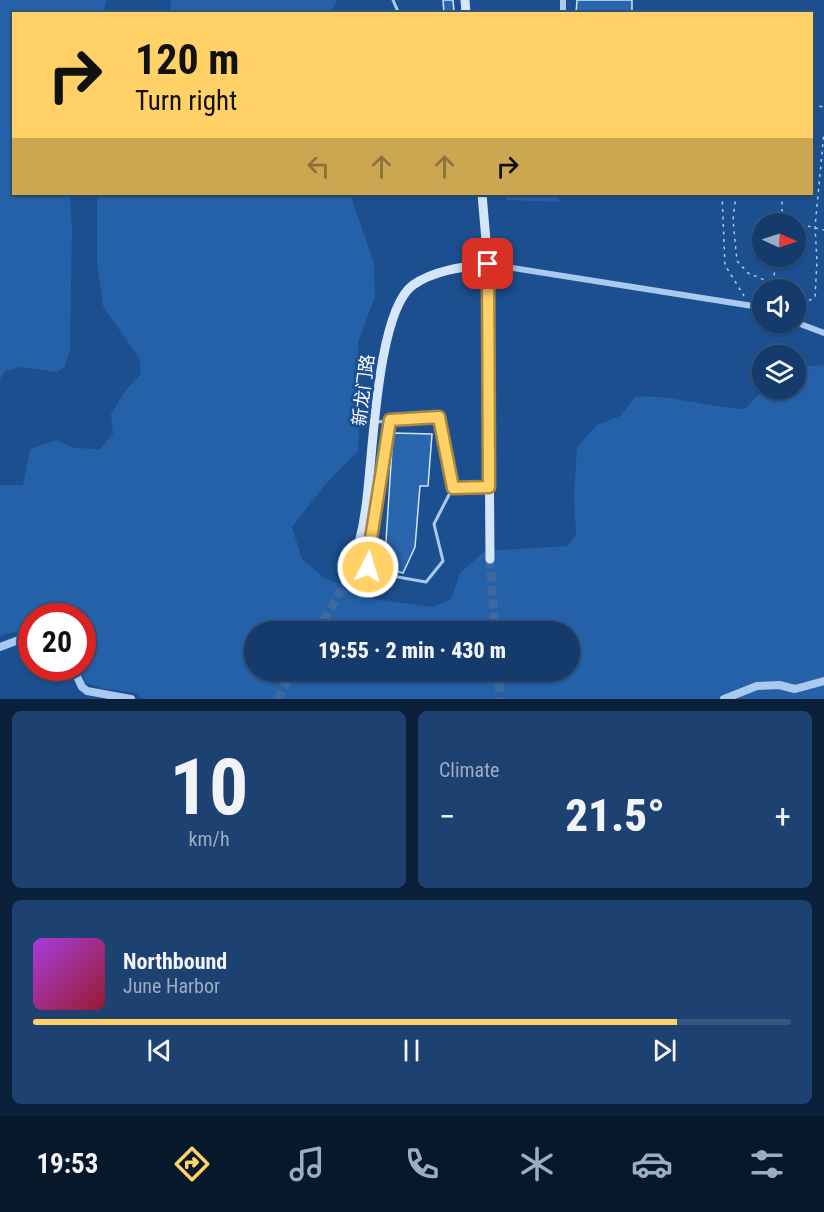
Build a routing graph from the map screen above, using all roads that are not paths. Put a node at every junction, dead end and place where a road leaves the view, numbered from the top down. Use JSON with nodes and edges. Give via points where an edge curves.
{"nodes":[{"id":1,"x":482,"y":195,"type":"edge"},
{"id":2,"x":488,"y":264,"type":"junction"},
{"id":3,"x":752,"y":306,"type":"edge"},
{"id":4,"x":806,"y":326,"type":"edge"},
{"id":5,"x":824,"y":333,"type":"edge"},
{"id":6,"x":390,"y":420,"type":"junction"},
{"id":7,"x":376,"y":422,"type":"junction"},
{"id":8,"x":489,"y":487,"type":"junction"},
{"id":9,"x":453,"y":488,"type":"junction"},
{"id":10,"x":489,"y":559,"type":"tunnel mouth"},
{"id":11,"x":346,"y":582,"type":"tunnel mouth"},
{"id":12,"x":18,"y":640,"type":"edge"},
{"id":13,"x":0,"y":647,"type":"edge"},
{"id":14,"x":79,"y":681,"type":"edge"},
{"id":15,"x":824,"y":681,"type":"edge"},
{"id":16,"x":131,"y":699,"type":"edge"},
{"id":17,"x":723,"y":699,"type":"edge"}],
"edges":[{"from":1,"to":2,"type":"main road"},
{"from":2,"to":3,"type":"street"},
{"from":2,"to":7,"type":"main road","name":"新龙门路","via":[[428,278],[412,286],[398,303],[382,360]]},
{"from":2,"to":8,"type":"main road"},
{"from":4,"to":5,"type":"street"},
{"from":6,"to":7,"type":"lane"},
{"from":6,"to":9,"type":"lane","via":[[439,417]]},
{"from":6,"to":9,"type":"lane","via":[[368,567],[375,573],[426,582],[443,561],[434,524]]},
{"from":7,"to":11,"type":"main road","name":"新龙门路","via":[[362,532]]},
{"from":8,"to":9,"type":"lane"},
{"from":8,"to":10,"type":"main road"},
{"from":12,"to":13,"type":"street"},
{"from":14,"to":16,"type":"street","via":[[93,694]]},
{"from":15,"to":17,"type":"street","via":[[795,689],[757,686]]}]}
